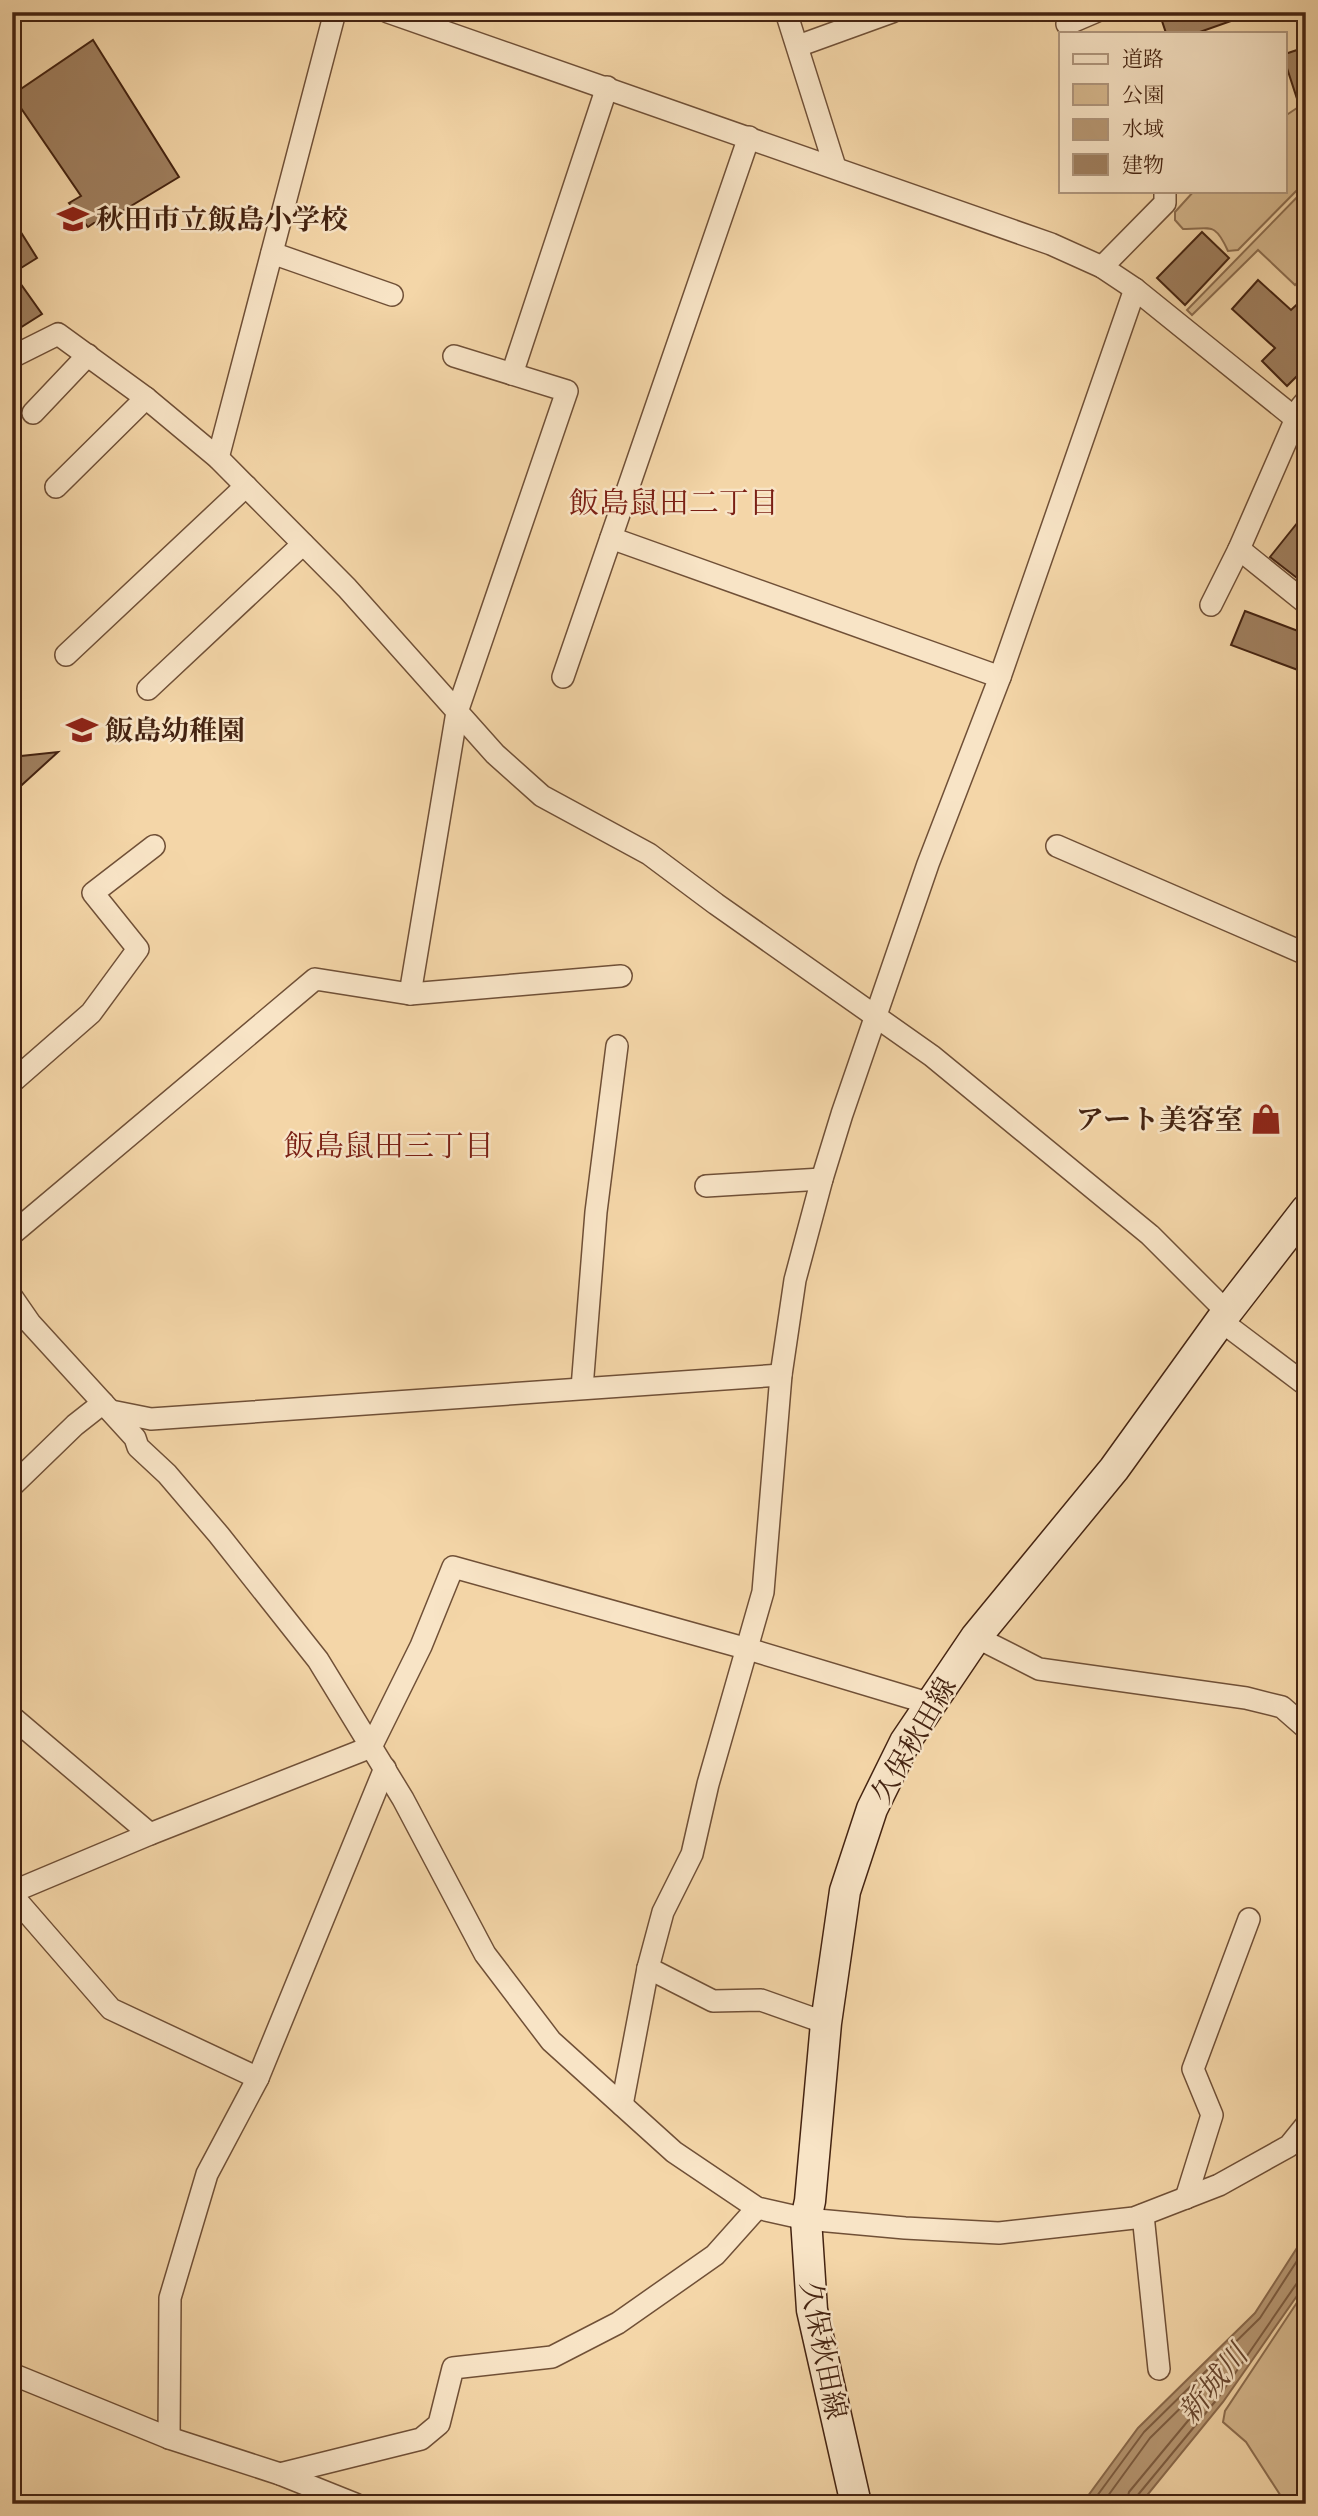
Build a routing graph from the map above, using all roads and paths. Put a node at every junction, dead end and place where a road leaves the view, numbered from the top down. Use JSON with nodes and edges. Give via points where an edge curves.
{"nodes":[{"id":1,"x":335,"y":12,"type":"edge"},
{"id":2,"x":388,"y":12,"type":"edge"},
{"id":3,"x":786,"y":12,"type":"edge"},
{"id":4,"x":892,"y":12,"type":"edge"},
{"id":5,"x":1095,"y":12,"type":"edge"},
{"id":6,"x":1067,"y":23,"type":"edge"},
{"id":7,"x":798,"y":46,"type":"junction"},
{"id":8,"x":607,"y":87,"type":"junction"},
{"id":9,"x":749,"y":137,"type":"junction"},
{"id":10,"x":835,"y":167,"type":"junction"},
{"id":11,"x":1165,"y":192,"type":"edge"},
{"id":12,"x":272,"y":253,"type":"junction"},
{"id":13,"x":1102,"y":267,"type":"junction"},
{"id":14,"x":1135,"y":289,"type":"junction"},
{"id":15,"x":392,"y":295,"type":"dead end"},
{"id":16,"x":88,"y":355,"type":"junction"},
{"id":17,"x":454,"y":356,"type":"dead end"},
{"id":18,"x":12,"y":357,"type":"edge"},
{"id":19,"x":512,"y":374,"type":"junction"},
{"id":20,"x":146,"y":398,"type":"junction"},
{"id":21,"x":33,"y":413,"type":"dead end"},
{"id":22,"x":1302,"y":416,"type":"edge"},
{"id":23,"x":218,"y":458,"type":"junction"},
{"id":24,"x":246,"y":486,"type":"junction"},
{"id":25,"x":56,"y":487,"type":"dead end"},
{"id":26,"x":611,"y":538,"type":"junction"},
{"id":27,"x":303,"y":544,"type":"junction"},
{"id":28,"x":1239,"y":549,"type":"junction"},
{"id":29,"x":1306,"y":603,"type":"edge"},
{"id":30,"x":1211,"y":605,"type":"dead end"},
{"id":31,"x":66,"y":654,"type":"dead end"},
{"id":32,"x":563,"y":677,"type":"dead end"},
{"id":33,"x":1000,"y":677,"type":"junction"},
{"id":34,"x":148,"y":689,"type":"dead end"},
{"id":35,"x":457,"y":712,"type":"junction"},
{"id":36,"x":154,"y":846,"type":"dead end"},
{"id":37,"x":1057,"y":846,"type":"dead end"},
{"id":38,"x":1306,"y":954,"type":"edge"},
{"id":39,"x":621,"y":976,"type":"dead end"},
{"id":40,"x":410,"y":994,"type":"junction"},
{"id":41,"x":876,"y":1014,"type":"junction"},
{"id":42,"x":617,"y":1046,"type":"dead end"},
{"id":43,"x":12,"y":1082,"type":"edge"},
{"id":44,"x":822,"y":1179,"type":"junction"},
{"id":45,"x":706,"y":1186,"type":"dead end"},
{"id":46,"x":1306,"y":1210,"type":"edge"},
{"id":47,"x":12,"y":1234,"type":"edge"},
{"id":48,"x":12,"y":1297,"type":"edge"},
{"id":49,"x":1224,"y":1317,"type":"junction"},
{"id":50,"x":781,"y":1375,"type":"junction"},
{"id":51,"x":1306,"y":1385,"type":"edge"},
{"id":52,"x":582,"y":1388,"type":"junction"},
{"id":53,"x":107,"y":1407,"type":"junction"},
{"id":54,"x":12,"y":1486,"type":"edge"},
{"id":55,"x":976,"y":1637,"type":"junction"},
{"id":56,"x":748,"y":1649,"type":"junction"},
{"id":57,"x":931,"y":1704,"type":"junction"},
{"id":58,"x":12,"y":1717,"type":"edge"},
{"id":59,"x":1306,"y":1728,"type":"edge"},
{"id":60,"x":371,"y":1747,"type":"junction"},
{"id":61,"x":384,"y":1768,"type":"junction"},
{"id":62,"x":150,"y":1834,"type":"junction"},
{"id":63,"x":12,"y":1894,"type":"edge"},
{"id":64,"x":1249,"y":1919,"type":"dead end"},
{"id":65,"x":648,"y":1968,"type":"junction"},
{"id":66,"x":826,"y":2024,"type":"junction"},
{"id":67,"x":258,"y":2078,"type":"junction"},
{"id":68,"x":622,"y":2105,"type":"junction"},
{"id":69,"x":1306,"y":2125,"type":"edge"},
{"id":70,"x":1186,"y":2198,"type":"junction"},
{"id":71,"x":757,"y":2208,"type":"junction"},
{"id":72,"x":1143,"y":2215,"type":"junction"},
{"id":73,"x":806,"y":2219,"type":"junction"},
{"id":74,"x":1159,"y":2369,"type":"dead end"},
{"id":75,"x":12,"y":2374,"type":"edge"},
{"id":76,"x":169,"y":2438,"type":"junction"},
{"id":77,"x":280,"y":2474,"type":"junction"},
{"id":78,"x":355,"y":2504,"type":"edge"},
{"id":79,"x":856,"y":2504,"type":"edge"}],
"edges":[{"from":1,"to":12,"type":"street"},
{"from":2,"to":8,"type":"street"},
{"from":3,"to":7,"type":"street"},
{"from":4,"to":7,"type":"street"},
{"from":5,"to":6,"type":"street"},
{"from":7,"to":10,"type":"street"},
{"from":8,"to":9,"type":"street"},
{"from":8,"to":19,"type":"street"},
{"from":9,"to":10,"type":"street"},
{"from":9,"to":26,"type":"street"},
{"from":10,"to":13,"type":"street","via":[[1051,244]]},
{"from":11,"to":13,"type":"street","via":[[1165,203]]},
{"from":12,"to":15,"type":"street"},
{"from":12,"to":23,"type":"street"},
{"from":13,"to":14,"type":"street"},
{"from":14,"to":22,"type":"street"},
{"from":14,"to":33,"type":"street"},
{"from":16,"to":18,"type":"street","via":[[58,334]]},
{"from":16,"to":20,"type":"street"},
{"from":16,"to":21,"type":"street"},
{"from":17,"to":19,"type":"street"},
{"from":19,"to":35,"type":"street","via":[[567,391]]},
{"from":20,"to":23,"type":"street"},
{"from":20,"to":25,"type":"street"},
{"from":22,"to":28,"type":"street"},
{"from":23,"to":24,"type":"street"},
{"from":24,"to":27,"type":"street"},
{"from":24,"to":31,"type":"street"},
{"from":26,"to":32,"type":"street"},
{"from":26,"to":33,"type":"street"},
{"from":27,"to":34,"type":"street"},
{"from":27,"to":35,"type":"street"},
{"from":28,"to":29,"type":"street"},
{"from":28,"to":30,"type":"street"},
{"from":33,"to":41,"type":"street"},
{"from":35,"to":40,"type":"street"},
{"from":35,"to":41,"type":"street","via":[[542,796],[649,854]]},
{"from":36,"to":43,"type":"street","via":[[93,894],[138,949],[92,1013]]},
{"from":37,"to":38,"type":"street"},
{"from":39,"to":40,"type":"street"},
{"from":40,"to":47,"type":"street","via":[[315,979]]},
{"from":41,"to":44,"type":"street"},
{"from":41,"to":49,"type":"street","via":[[1150,1235]]},
{"from":42,"to":52,"type":"street","via":[[596,1212]]},
{"from":44,"to":45,"type":"street"},
{"from":44,"to":50,"type":"street","via":[[795,1280]]},
{"from":46,"to":49,"type":"main road","name":"久保秋田線"},
{"from":48,"to":53,"type":"street"},
{"from":49,"to":51,"type":"street"},
{"from":49,"to":55,"type":"main road","name":"久保秋田線","via":[[1114,1469]]},
{"from":50,"to":52,"type":"street"},
{"from":50,"to":56,"type":"street","via":[[763,1592]]},
{"from":52,"to":53,"type":"street","via":[[151,1419]]},
{"from":53,"to":54,"type":"street","via":[[75,1425]]},
{"from":53,"to":60,"type":"street","via":[[219,1535],[318,1660]]},
{"from":55,"to":57,"type":"main road","name":"久保秋田線"},
{"from":55,"to":59,"type":"street","via":[[1039,1670],[1246,1698],[1282,1707]]},
{"from":56,"to":57,"type":"street"},
{"from":56,"to":60,"type":"street","via":[[453,1567],[421,1646]]},
{"from":56,"to":65,"type":"street","via":[[692,1854],[663,1912]]},
{"from":57,"to":66,"type":"main road","name":"久保秋田線","via":[[905,1742],[872,1809],[848,1880]]},
{"from":58,"to":62,"type":"street"},
{"from":60,"to":61,"type":"street"},
{"from":60,"to":62,"type":"street"},
{"from":61,"to":67,"type":"street"},
{"from":61,"to":68,"type":"street","via":[[485,1954],[551,2042]]},
{"from":62,"to":63,"type":"street"},
{"from":63,"to":67,"type":"street","via":[[111,2009]]},
{"from":64,"to":70,"type":"street","via":[[1193,2069],[1212,2115]]},
{"from":65,"to":66,"type":"street","via":[[713,2001],[761,2000]]},
{"from":65,"to":68,"type":"street"},
{"from":66,"to":73,"type":"main road","name":"久保秋田線"},
{"from":67,"to":76,"type":"street","via":[[207,2174],[170,2298]]},
{"from":68,"to":71,"type":"street","via":[[674,2152]]},
{"from":69,"to":70,"type":"street","via":[[1289,2146]]},
{"from":70,"to":72,"type":"street"},
{"from":71,"to":73,"type":"street"},
{"from":71,"to":77,"type":"street","via":[[715,2255],[618,2323],[552,2357],[453,2368],[439,2424],[421,2439]]},
{"from":72,"to":73,"type":"street","via":[[999,2233]]},
{"from":72,"to":74,"type":"street"},
{"from":73,"to":79,"type":"main road","name":"久保秋田線","via":[[811,2310]]},
{"from":75,"to":76,"type":"street"},
{"from":76,"to":77,"type":"street"},
{"from":77,"to":78,"type":"street"}]}
